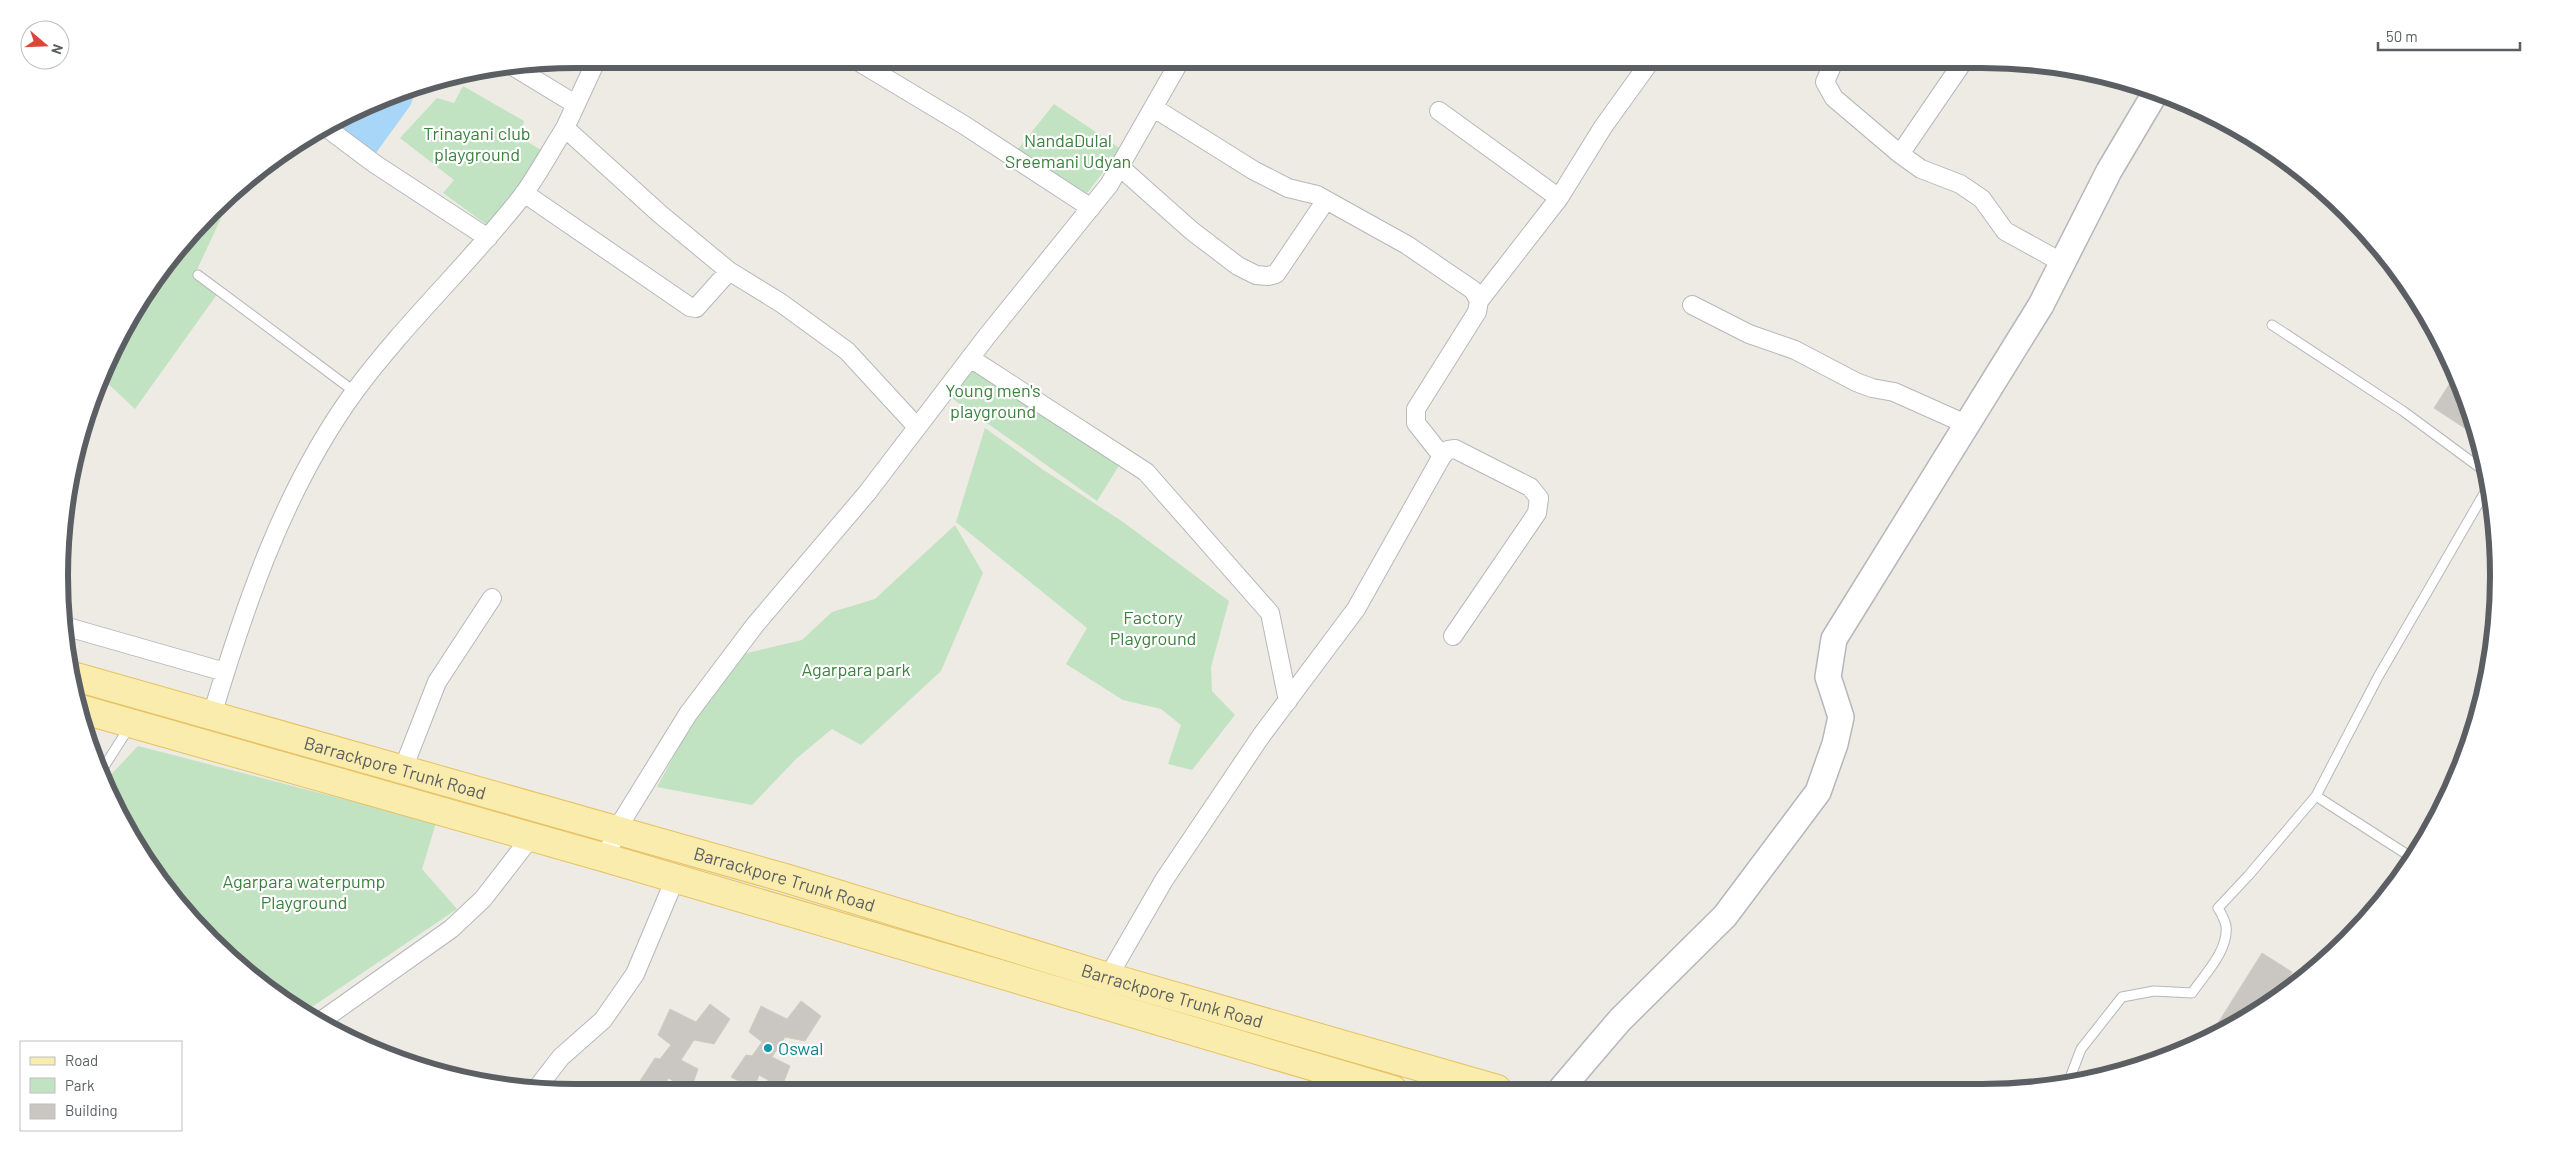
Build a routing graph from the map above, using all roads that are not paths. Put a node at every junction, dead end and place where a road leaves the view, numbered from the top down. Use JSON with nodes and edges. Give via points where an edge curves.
{"nodes":[{"id":1,"x":592,"y":68,"type":"edge"},
{"id":2,"x":869,"y":68,"type":"edge"},
{"id":3,"x":1176,"y":68,"type":"edge"},
{"id":4,"x":1646,"y":68,"type":"edge"},
{"id":5,"x":1831,"y":68,"type":"edge"},
{"id":6,"x":1959,"y":68,"type":"edge"},
{"id":7,"x":521,"y":71,"type":"edge"},
{"id":8,"x":2153,"y":97,"type":"edge"},
{"id":9,"x":574,"y":104,"type":"junction"},
{"id":10,"x":1154,"y":108,"type":"junction"},
{"id":11,"x":1439,"y":111,"type":"dead end"},
{"id":12,"x":565,"y":128,"type":"junction"},
{"id":13,"x":331,"y":131,"type":"edge"},
{"id":14,"x":1900,"y":154,"type":"junction"},
{"id":15,"x":1120,"y":167,"type":"junction"},
{"id":16,"x":524,"y":193,"type":"junction"},
{"id":17,"x":1559,"y":198,"type":"junction"},
{"id":18,"x":1326,"y":200,"type":"junction"},
{"id":19,"x":1091,"y":208,"type":"junction"},
{"id":20,"x":488,"y":238,"type":"junction"},
{"id":21,"x":2063,"y":263,"type":"junction"},
{"id":22,"x":729,"y":271,"type":"junction"},
{"id":23,"x":198,"y":275,"type":"dead end"},
{"id":24,"x":1479,"y":301,"type":"junction"},
{"id":25,"x":1692,"y":306,"type":"dead end"},
{"id":26,"x":2272,"y":325,"type":"dead end"},
{"id":27,"x":970,"y":358,"type":"junction"},
{"id":28,"x":355,"y":392,"type":"junction"},
{"id":29,"x":1968,"y":425,"type":"junction"},
{"id":30,"x":917,"y":427,"type":"junction"},
{"id":31,"x":1442,"y":456,"type":"junction"},
{"id":32,"x":2479,"y":467,"type":"edge"},
{"id":33,"x":2484,"y":494,"type":"edge"},
{"id":34,"x":492,"y":598,"type":"dead end"},
{"id":35,"x":71,"y":628,"type":"edge"},
{"id":36,"x":1453,"y":636,"type":"dead end"},
{"id":37,"x":225,"y":672,"type":"junction"},
{"id":38,"x":79,"y":682,"type":"edge"},
{"id":39,"x":1288,"y":701,"type":"junction"},
{"id":40,"x":86,"y":711,"type":"edge"},
{"id":41,"x":212,"y":716,"type":"junction"},
{"id":42,"x":132,"y":724,"type":"junction"},
{"id":43,"x":104,"y":766,"type":"edge"},
{"id":44,"x":403,"y":769,"type":"junction"},
{"id":45,"x":2316,"y":796,"type":"junction"},
{"id":46,"x":617,"y":829,"type":"junction"},
{"id":47,"x":531,"y":837,"type":"junction"},
{"id":48,"x":2407,"y":854,"type":"edge"},
{"id":49,"x":606,"y":858,"type":"junction"},
{"id":50,"x":675,"y":879,"type":"junction"},
{"id":51,"x":1108,"y":977,"type":"junction"},
{"id":52,"x":326,"y":1018,"type":"edge"},
{"id":53,"x":2071,"y":1076,"type":"edge"},
{"id":54,"x":542,"y":1082,"type":"edge"},
{"id":55,"x":1373,"y":1084,"type":"edge"},
{"id":56,"x":1476,"y":1084,"type":"edge"},
{"id":57,"x":1565,"y":1084,"type":"edge"}],
"edges":[{"from":1,"to":9,"type":"street"},
{"from":2,"to":19,"type":"street"},
{"from":3,"to":10,"type":"street"},
{"from":4,"to":17,"type":"street","via":[[1603,127]]},
{"from":5,"to":14,"type":"street","via":[[1825,82],[1834,98]]},
{"from":6,"to":14,"type":"street"},
{"from":7,"to":9,"type":"street"},
{"from":8,"to":21,"type":"street","via":[[2109,171]]},
{"from":9,"to":12,"type":"street"},
{"from":10,"to":15,"type":"street"},
{"from":10,"to":18,"type":"street","via":[[1253,170],[1288,188]]},
{"from":11,"to":17,"type":"street"},
{"from":12,"to":16,"type":"street"},
{"from":12,"to":22,"type":"street"},
{"from":13,"to":20,"type":"street"},
{"from":14,"to":21,"type":"street","via":[[1922,169],[1960,184],[1982,199],[2004,231]]},
{"from":15,"to":18,"type":"street","via":[[1192,231],[1238,266],[1268,276],[1276,274]]},
{"from":15,"to":19,"type":"street"},
{"from":16,"to":20,"type":"street"},
{"from":16,"to":22,"type":"street","via":[[690,306],[696,308],[702,303]]},
{"from":17,"to":24,"type":"street"},
{"from":18,"to":24,"type":"street","via":[[1407,245],[1473,290]]},
{"from":19,"to":27,"type":"street"},
{"from":20,"to":28,"type":"street","via":[[409,324]]},
{"from":21,"to":29,"type":"street"},
{"from":22,"to":30,"type":"street","via":[[781,303],[847,351]]},
{"from":23,"to":28,"type":"lane"},
{"from":24,"to":31,"type":"street","via":[[1477,312],[1416,409],[1416,423]]},
{"from":25,"to":29,"type":"street","via":[[1749,334],[1795,350],[1856,382],[1894,392]]},
{"from":26,"to":32,"type":"lane","via":[[2402,411]]},
{"from":27,"to":30,"type":"street"},
{"from":27,"to":39,"type":"street","via":[[1146,472],[1270,613]]},
{"from":28,"to":37,"type":"street","via":[[317,452],[280,521]]},
{"from":29,"to":57,"type":"street","via":[[1834,638],[1828,677],[1841,717],[1818,792],[1725,916],[1620,1020]]},
{"from":30,"to":46,"type":"street","via":[[867,493],[755,625],[694,707]]},
{"from":31,"to":36,"type":"street","via":[[1455,449],[1530,487],[1539,498],[1537,513]]},
{"from":31,"to":39,"type":"street","via":[[1356,609]]},
{"from":33,"to":45,"type":"lane","via":[[2378,677]]},
{"from":34,"to":44,"type":"street","via":[[437,682]]},
{"from":35,"to":37,"type":"street"},
{"from":37,"to":41,"type":"street"},
{"from":38,"to":41,"type":"main road","name":"Barrackpore Trunk Road"},
{"from":39,"to":51,"type":"street","via":[[1164,880]]},
{"from":40,"to":42,"type":"main road","name":"Barrackpore Trunk Road"},
{"from":41,"to":44,"type":"main road","name":"Barrackpore Trunk Road"},
{"from":42,"to":43,"type":"lane"},
{"from":42,"to":47,"type":"main road","name":"Barrackpore Trunk Road"},
{"from":44,"to":46,"type":"main road","name":"Barrackpore Trunk Road"},
{"from":45,"to":48,"type":"lane"},
{"from":45,"to":53,"type":"lane","via":[[2218,908],[2226,925],[2224,940],[2192,993],[2154,991],[2122,997],[2080,1049]]},
{"from":46,"to":49,"type":"street"},
{"from":46,"to":51,"type":"main road","name":"Barrackpore Trunk Road"},
{"from":47,"to":49,"type":"main road","name":"Barrackpore Trunk Road"},
{"from":47,"to":52,"type":"street","via":[[483,899],[451,929]]},
{"from":49,"to":50,"type":"main road","name":"Barrackpore Trunk Road"},
{"from":50,"to":54,"type":"street","via":[[635,974],[603,1020],[561,1057]]},
{"from":50,"to":55,"type":"main road","name":"Barrackpore Trunk Road"},
{"from":51,"to":56,"type":"main road","name":"Barrackpore Trunk Road"}]}
